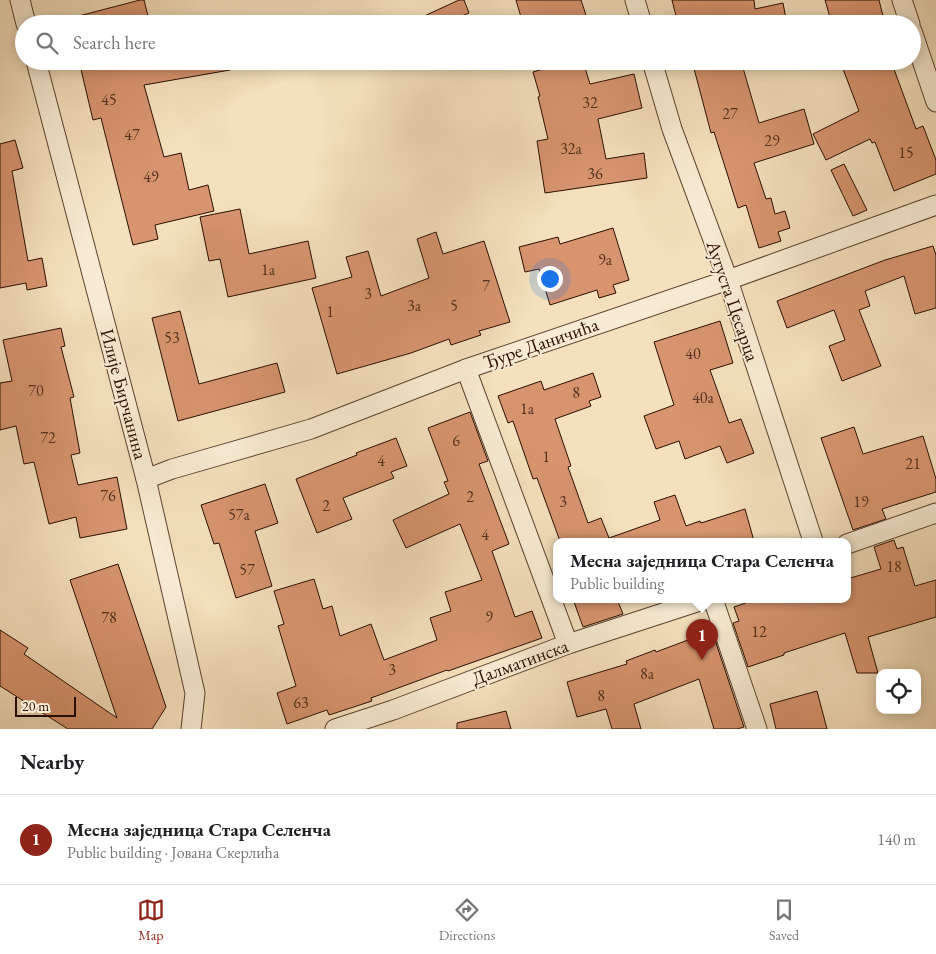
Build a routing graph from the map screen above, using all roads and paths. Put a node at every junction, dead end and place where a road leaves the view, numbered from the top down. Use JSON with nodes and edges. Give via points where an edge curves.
{"nodes":[{"id":1,"x":20,"y":0,"type":"edge"},
{"id":2,"x":635,"y":0,"type":"edge"},
{"id":3,"x":902,"y":0,"type":"edge"},
{"id":4,"x":24,"y":15,"type":"edge"},
{"id":5,"x":639,"y":15,"type":"edge"},
{"id":6,"x":907,"y":15,"type":"edge"},
{"id":7,"x":921,"y":58,"type":"edge"},
{"id":8,"x":38,"y":70,"type":"edge"},
{"id":9,"x":655,"y":70,"type":"edge"},
{"id":10,"x":936,"y":102,"type":"edge"},
{"id":11,"x":936,"y":206,"type":"edge"},
{"id":12,"x":728,"y":280,"type":"junction"},
{"id":13,"x":466,"y":369,"type":"junction"},
{"id":14,"x":146,"y":479,"type":"junction"},
{"id":15,"x":936,"y":513,"type":"edge"},
{"id":16,"x":812,"y":538,"type":"edge"},
{"id":17,"x":851,"y":543,"type":"edge"},
{"id":18,"x":694,"y":603,"type":"edge"},
{"id":19,"x":715,"y":603,"type":"edge"},
{"id":20,"x":568,"y":644,"type":"junction"},
{"id":21,"x":191,"y":729,"type":"edge"},
{"id":22,"x":334,"y":729,"type":"edge"},
{"id":23,"x":757,"y":729,"type":"edge"}],
"edges":[{"from":1,"to":4,"type":"street"},
{"from":2,"to":5,"type":"street"},
{"from":3,"to":6,"type":"street"},
{"from":7,"to":10,"type":"street"},
{"from":8,"to":14,"type":"street","name":"Илије Бирчанина"},
{"from":9,"to":12,"type":"street","name":"Аугуста Цесарца","via":[[672,129]]},
{"from":11,"to":12,"type":"street","name":"Ђуре Даничића"},
{"from":12,"to":13,"type":"street","name":"Ђуре Даничића"},
{"from":12,"to":16,"type":"street","name":"Аугуста Цесарца"},
{"from":13,"to":14,"type":"street","name":"Ђуре Даничића","via":[[311,429]]},
{"from":13,"to":20,"type":"street"},
{"from":14,"to":21,"type":"street","name":"Илије Бирчанина","via":[[195,693]]},
{"from":15,"to":17,"type":"street"},
{"from":18,"to":20,"type":"street","name":"Далматинска"},
{"from":19,"to":23,"type":"street"},
{"from":20,"to":22,"type":"street","name":"Далматинска"}]}
